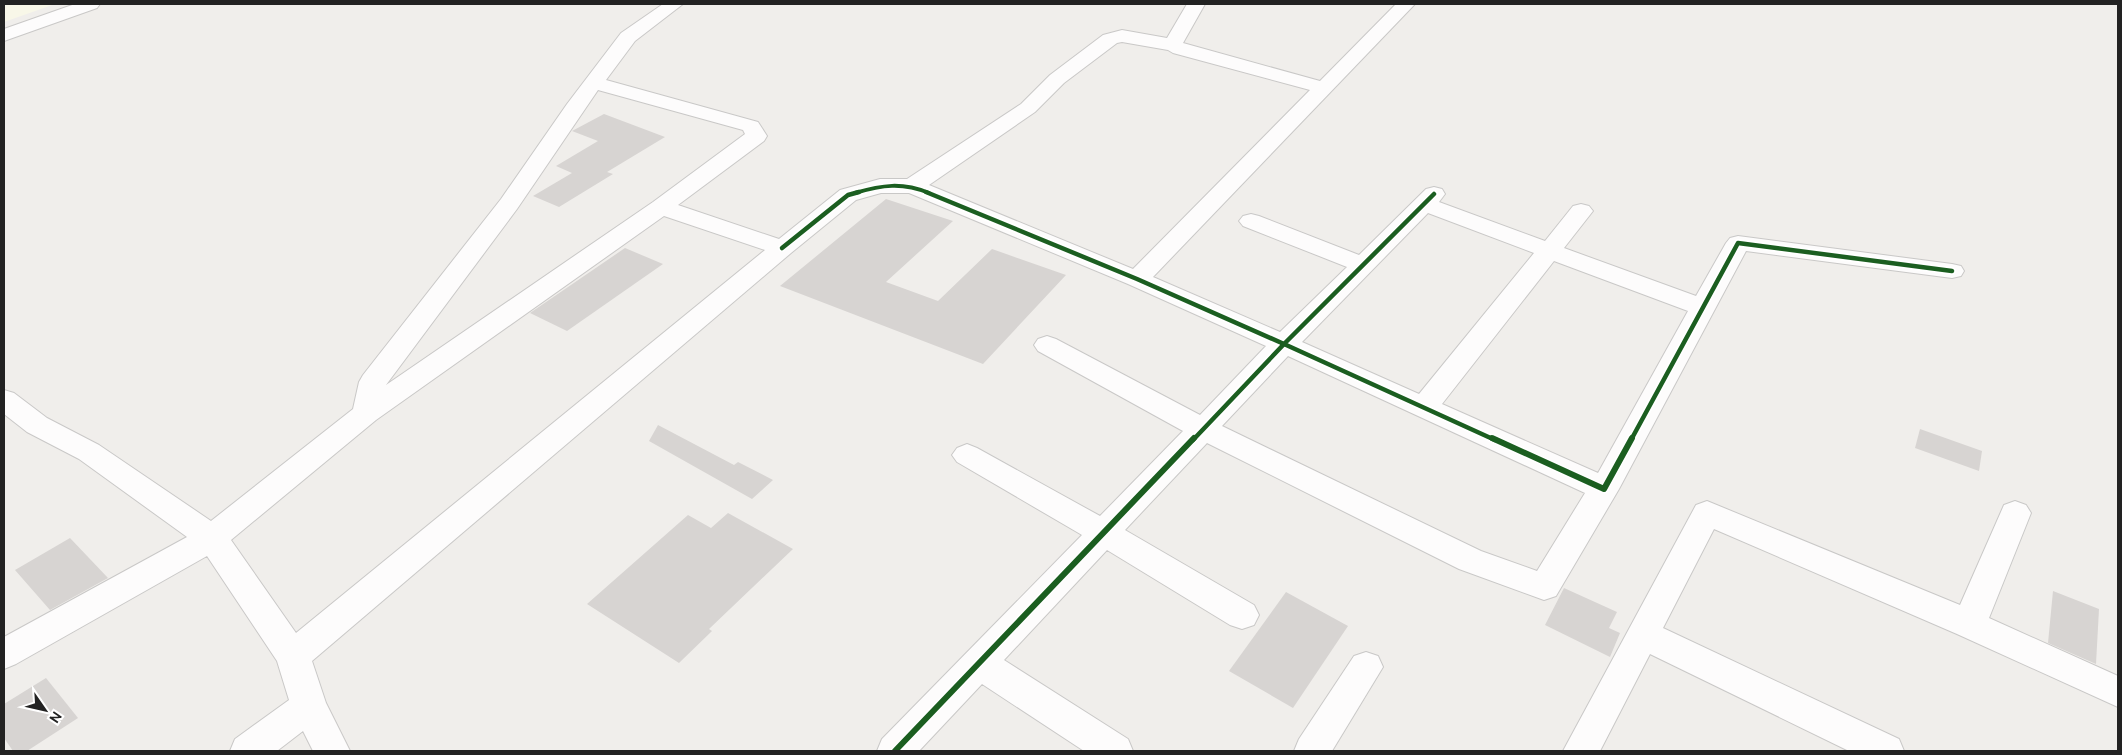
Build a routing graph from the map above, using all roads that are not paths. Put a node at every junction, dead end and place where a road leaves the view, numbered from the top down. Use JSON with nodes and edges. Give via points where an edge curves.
{"nodes":[{"id":1,"x":91,"y":4,"type":"edge"},
{"id":2,"x":674,"y":4,"type":"edge"},
{"id":3,"x":1196,"y":4,"type":"edge"},
{"id":4,"x":1406,"y":4,"type":"edge"},
{"id":5,"x":4,"y":35,"type":"edge"},
{"id":6,"x":1173,"y":45,"type":"junction"},
{"id":7,"x":595,"y":82,"type":"junction"},
{"id":8,"x":1324,"y":88,"type":"junction"},
{"id":9,"x":912,"y":186,"type":"junction"},
{"id":10,"x":661,"y":207,"type":"junction"},
{"id":11,"x":1581,"y":211,"type":"dead end"},
{"id":12,"x":1251,"y":221,"type":"dead end"},
{"id":13,"x":782,"y":248,"type":"junction"},
{"id":14,"x":1550,"y":251,"type":"junction"},
{"id":15,"x":1363,"y":265,"type":"junction"},
{"id":16,"x":1952,"y":271,"type":"dead end"},
{"id":17,"x":1137,"y":279,"type":"junction"},
{"id":18,"x":1702,"y":308,"type":"junction"},
{"id":19,"x":1284,"y":344,"type":"junction"},
{"id":20,"x":1047,"y":345,"type":"dead end"},
{"id":21,"x":4,"y":400,"type":"edge"},
{"id":22,"x":1424,"y":407,"type":"junction"},
{"id":23,"x":366,"y":413,"type":"junction"},
{"id":24,"x":1203,"y":429,"type":"junction"},
{"id":25,"x":967,"y":455,"type":"dead end"},
{"id":26,"x":1604,"y":489,"type":"junction"},
{"id":27,"x":2015,"y":513,"type":"dead end"},
{"id":28,"x":1104,"y":533,"type":"junction"},
{"id":29,"x":212,"y":538,"type":"junction"},
{"id":30,"x":1242,"y":615,"type":"dead end"},
{"id":31,"x":1969,"y":624,"type":"junction"},
{"id":32,"x":1643,"y":634,"type":"junction"},
{"id":33,"x":4,"y":654,"type":"edge"},
{"id":34,"x":293,"y":656,"type":"junction"},
{"id":35,"x":979,"y":663,"type":"junction"},
{"id":36,"x":1366,"y":667,"type":"dead end"},
{"id":37,"x":2118,"y":692,"type":"edge"},
{"id":38,"x":309,"y":706,"type":"junction"},
{"id":39,"x":248,"y":751,"type":"edge"},
{"id":40,"x":332,"y":751,"type":"edge"},
{"id":41,"x":895,"y":751,"type":"edge"},
{"id":42,"x":1114,"y":751,"type":"edge"},
{"id":43,"x":1312,"y":751,"type":"edge"},
{"id":44,"x":1581,"y":751,"type":"edge"},
{"id":45,"x":1886,"y":751,"type":"edge"}],
"edges":[{"from":1,"to":5,"type":"street"},
{"from":2,"to":7,"type":"street","via":[[628,37]]},
{"from":3,"to":6,"type":"street"},
{"from":4,"to":8,"type":"street"},
{"from":6,"to":8,"type":"street"},
{"from":6,"to":9,"type":"street","via":[[1122,36],[1110,39],[1057,79],[1028,108]]},
{"from":7,"to":10,"type":"street","via":[[751,126],[756,136]]},
{"from":7,"to":23,"type":"street","via":[[509,204],[373,382]]},
{"from":8,"to":17,"type":"street"},
{"from":9,"to":13,"type":"street","via":[[880,186],[848,195]]},
{"from":9,"to":17,"type":"street"},
{"from":10,"to":13,"type":"street"},
{"from":10,"to":23,"type":"street"},
{"from":11,"to":14,"type":"street"},
{"from":12,"to":15,"type":"street"},
{"from":13,"to":34,"type":"street"},
{"from":14,"to":15,"type":"street","via":[[1429,199]]},
{"from":14,"to":18,"type":"street"},
{"from":14,"to":22,"type":"street"},
{"from":15,"to":19,"type":"street"},
{"from":16,"to":18,"type":"street","via":[[1738,242]]},
{"from":17,"to":19,"type":"street"},
{"from":18,"to":26,"type":"street"},
{"from":19,"to":22,"type":"street"},
{"from":19,"to":24,"type":"street"},
{"from":20,"to":24,"type":"street"},
{"from":21,"to":29,"type":"street","via":[[37,425],[89,452]]},
{"from":22,"to":26,"type":"street"},
{"from":23,"to":29,"type":"street"},
{"from":24,"to":26,"type":"street","via":[[1470,560],[1544,587]]},
{"from":24,"to":28,"type":"street"},
{"from":25,"to":28,"type":"street"},
{"from":27,"to":31,"type":"street"},
{"from":28,"to":30,"type":"street"},
{"from":28,"to":35,"type":"street"},
{"from":29,"to":33,"type":"street"},
{"from":29,"to":34,"type":"street"},
{"from":31,"to":32,"type":"street","via":[[1707,513]]},
{"from":31,"to":37,"type":"street"},
{"from":32,"to":44,"type":"street"},
{"from":32,"to":45,"type":"street"},
{"from":34,"to":38,"type":"street"},
{"from":35,"to":41,"type":"street"},
{"from":35,"to":42,"type":"street"},
{"from":36,"to":43,"type":"street"},
{"from":38,"to":39,"type":"street"},
{"from":38,"to":40,"type":"street"}]}
